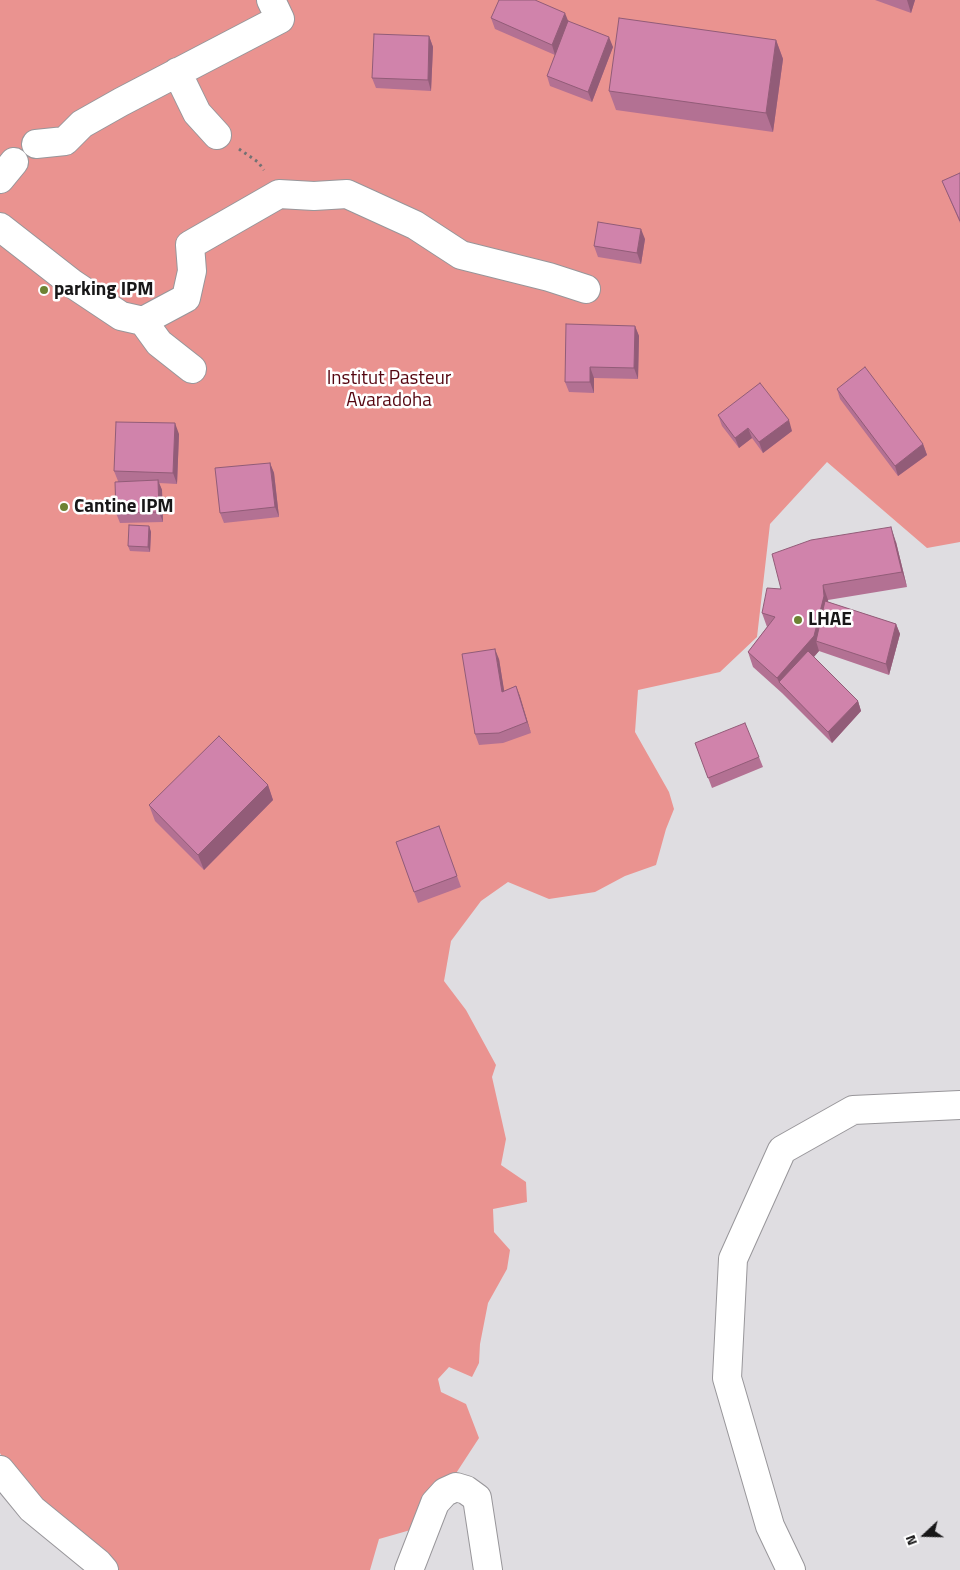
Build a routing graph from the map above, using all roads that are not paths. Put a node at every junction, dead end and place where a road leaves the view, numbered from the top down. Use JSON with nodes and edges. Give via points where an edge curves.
{"nodes":[{"id":1,"x":271,"y":0,"type":"edge"},
{"id":2,"x":177,"y":72,"type":"junction"},
{"id":3,"x":217,"y":135,"type":"road end"},
{"id":4,"x":36,"y":144,"type":"dead end"},
{"id":5,"x":0,"y":221,"type":"edge"},
{"id":6,"x":0,"y":228,"type":"edge"},
{"id":7,"x":586,"y":289,"type":"dead end"},
{"id":8,"x":143,"y":321,"type":"junction"},
{"id":9,"x":192,"y":369,"type":"dead end"},
{"id":10,"x":960,"y":1105,"type":"edge"},
{"id":11,"x":0,"y":1470,"type":"edge"},
{"id":12,"x":104,"y":1570,"type":"edge"},
{"id":13,"x":410,"y":1570,"type":"edge"},
{"id":14,"x":488,"y":1570,"type":"edge"},
{"id":15,"x":791,"y":1570,"type":"edge"}],
"edges":[{"from":1,"to":2,"type":"street","via":[[280,19]]},
{"from":2,"to":3,"type":"street","via":[[197,113]]},
{"from":2,"to":4,"type":"street","via":[[82,124],[65,140]]},
{"from":5,"to":6,"type":"street"},
{"from":6,"to":8,"type":"street","via":[[121,316]]},
{"from":7,"to":8,"type":"street","via":[[461,255],[415,225],[347,194],[279,194],[190,245],[192,271],[186,298]]},
{"from":8,"to":9,"type":"street","via":[[159,343]]},
{"from":10,"to":15,"type":"street","via":[[853,1110],[782,1150],[733,1259],[727,1378],[770,1526]]},
{"from":11,"to":12,"type":"street","via":[[32,1509]]},
{"from":13,"to":14,"type":"street","via":[[436,1503],[445,1492],[456,1487],[477,1498]]}]}
